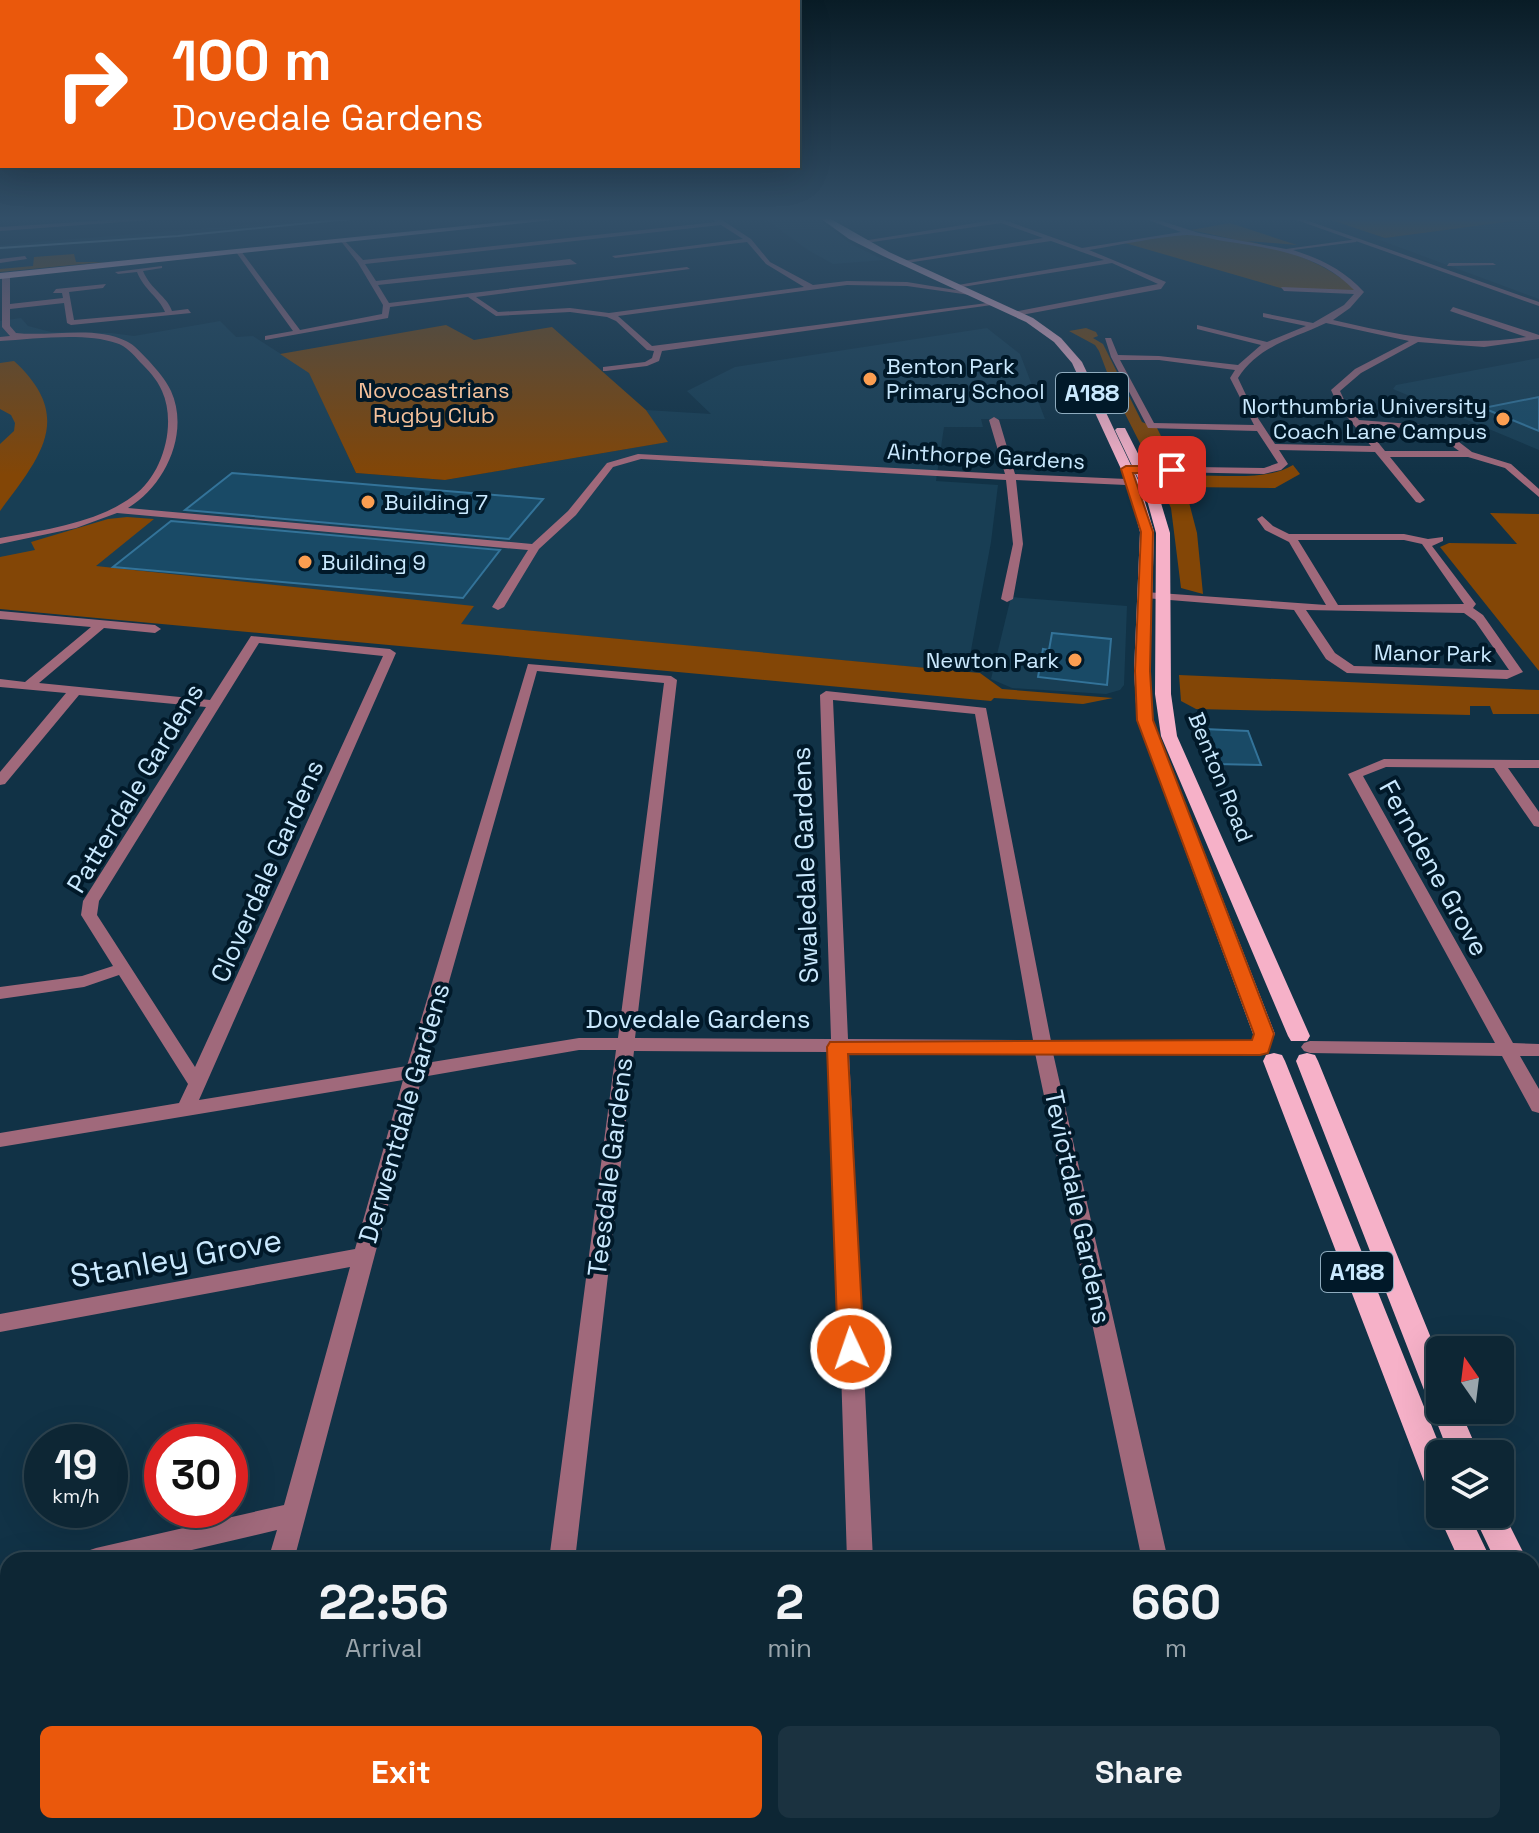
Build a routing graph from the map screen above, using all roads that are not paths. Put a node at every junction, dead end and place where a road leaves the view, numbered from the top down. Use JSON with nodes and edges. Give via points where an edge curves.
{"nodes":[{"id":1,"x":48,"y":304,"type":"edge"},
{"id":2,"x":68,"y":304,"type":"edge"},
{"id":3,"x":164,"y":304,"type":"edge"},
{"id":4,"x":277,"y":304,"type":"edge"},
{"id":5,"x":399,"y":304,"type":"edge"},
{"id":6,"x":481,"y":304,"type":"edge"},
{"id":7,"x":695,"y":304,"type":"edge"},
{"id":8,"x":995,"y":304,"type":"joint"},
{"id":9,"x":1071,"y":304,"type":"edge"},
{"id":10,"x":1351,"y":304,"type":"edge"},
{"id":11,"x":387,"y":305,"type":"joint"},
{"id":12,"x":1453,"y":309,"type":"dead end"},
{"id":13,"x":188,"y":311,"type":"dead end"},
{"id":14,"x":4,"y":312,"type":"edge"},
{"id":15,"x":169,"y":314,"type":"junction"},
{"id":16,"x":1016,"y":314,"type":"junction"},
{"id":17,"x":1291,"y":314,"type":"dead end"},
{"id":18,"x":609,"y":315,"type":"junction"},
{"id":19,"x":1266,"y":315,"type":"dead end"},
{"id":20,"x":1280,"y":318,"type":"junction"},
{"id":21,"x":1327,"y":321,"type":"junction"},
{"id":22,"x":1314,"y":326,"type":"junction"},
{"id":23,"x":1200,"y":327,"type":"dead end"},
{"id":24,"x":1043,"y":328,"type":"junction"},
{"id":25,"x":298,"y":332,"type":"junction"},
{"id":26,"x":28,"y":337,"type":"junction"},
{"id":27,"x":268,"y":338,"type":"dead end"},
{"id":28,"x":1537,"y":338,"type":"edge"},
{"id":29,"x":0,"y":339,"type":"edge"},
{"id":30,"x":1108,"y":340,"type":"dead end"},
{"id":31,"x":1414,"y":342,"type":"junction"},
{"id":32,"x":1269,"y":345,"type":"junction"},
{"id":33,"x":658,"y":349,"type":"junction"},
{"id":34,"x":1115,"y":357,"type":"junction"},
{"id":35,"x":1238,"y":368,"type":"junction"},
{"id":36,"x":606,"y":369,"type":"dead end"},
{"id":37,"x":994,"y":420,"type":"dead end"},
{"id":38,"x":1355,"y":422,"type":"junction"},
{"id":39,"x":1259,"y":428,"type":"junction"},
{"id":40,"x":1274,"y":447,"type":"junction"},
{"id":41,"x":1380,"y":452,"type":"junction"},
{"id":42,"x":1469,"y":454,"type":"junction"},
{"id":43,"x":1138,"y":476,"type":"junction"},
{"id":44,"x":1011,"y":478,"type":"junction"},
{"id":45,"x":1539,"y":494,"type":"edge"},
{"id":46,"x":1420,"y":500,"type":"dead end"},
{"id":47,"x":114,"y":510,"type":"junction"},
{"id":48,"x":1262,"y":519,"type":"dead end"},
{"id":49,"x":1289,"y":537,"type":"junction"},
{"id":50,"x":0,"y":541,"type":"edge"},
{"id":51,"x":535,"y":547,"type":"junction"},
{"id":52,"x":1155,"y":596,"type":"junction"},
{"id":53,"x":1007,"y":599,"type":"dead end"},
{"id":54,"x":498,"y":607,"type":"dead end"},
{"id":55,"x":1298,"y":607,"type":"junction"},
{"id":56,"x":1334,"y":609,"type":"junction"},
{"id":57,"x":1467,"y":609,"type":"junction"},
{"id":58,"x":0,"y":615,"type":"edge"},
{"id":59,"x":101,"y":624,"type":"junction"},
{"id":60,"x":155,"y":629,"type":"dead end"},
{"id":61,"x":255,"y":639,"type":"joint"},
{"id":62,"x":532,"y":667,"type":"joint"},
{"id":63,"x":0,"y":683,"type":"edge"},
{"id":64,"x":28,"y":686,"type":"junction"},
{"id":65,"x":75,"y":691,"type":"junction"},
{"id":66,"x":826,"y":695,"type":"joint"},
{"id":67,"x":213,"y":704,"type":"junction"},
{"id":68,"x":1498,"y":763,"type":"junction"},
{"id":69,"x":1539,"y":764,"type":"edge"},
{"id":70,"x":2,"y":775,"type":"edge"},
{"id":71,"x":1539,"y":823,"type":"edge"},
{"id":72,"x":121,"y":969,"type":"junction"},
{"id":73,"x":0,"y":993,"type":"edge"},
{"id":74,"x":625,"y":1042,"type":"junction"},
{"id":75,"x":837,"y":1047,"type":"junction"},
{"id":76,"x":1043,"y":1047,"type":"junction"},
{"id":77,"x":1266,"y":1048,"type":"junction"},
{"id":78,"x":1305,"y":1048,"type":"junction"},
{"id":79,"x":1506,"y":1050,"type":"junction"},
{"id":80,"x":1539,"y":1050,"type":"edge"},
{"id":81,"x":414,"y":1072,"type":"junction"},
{"id":82,"x":197,"y":1084,"type":"junction"},
{"id":83,"x":1539,"y":1106,"type":"edge"},
{"id":84,"x":186,"y":1108,"type":"junction"},
{"id":85,"x":0,"y":1140,"type":"edge"},
{"id":86,"x":364,"y":1256,"type":"junction"},
{"id":87,"x":0,"y":1323,"type":"edge"},
{"id":88,"x":1426,"y":1359,"type":"edge"},
{"id":89,"x":1426,"y":1449,"type":"edge"},
{"id":90,"x":293,"y":1515,"type":"junction"},
{"id":91,"x":1460,"y":1528,"type":"edge"},
{"id":92,"x":1495,"y":1528,"type":"edge"},
{"id":93,"x":131,"y":1552,"type":"edge"},
{"id":94,"x":283,"y":1552,"type":"edge"},
{"id":95,"x":563,"y":1552,"type":"edge"},
{"id":96,"x":860,"y":1552,"type":"edge"},
{"id":97,"x":1153,"y":1552,"type":"edge"},
{"id":98,"x":1471,"y":1552,"type":"edge"},
{"id":99,"x":1507,"y":1552,"type":"edge"}],
"edges":[{"from":1,"to":14,"type":"street"},
{"from":2,"to":15,"type":"street","via":[[71,323]]},
{"from":3,"to":15,"type":"street"},
{"from":4,"to":25,"type":"street"},
{"from":5,"to":11,"type":"street"},
{"from":6,"to":18,"type":"street","via":[[503,315],[570,310]]},
{"from":7,"to":18,"type":"street"},
{"from":8,"to":16,"type":"main road","name":"Benton Road","number":"A188"},
{"from":8,"to":33,"type":"street"},
{"from":9,"to":16,"type":"street"},
{"from":10,"to":21,"type":"street"},
{"from":11,"to":25,"type":"street","via":[[385,316],[378,319]]},
{"from":12,"to":28,"type":"street"},
{"from":13,"to":15,"type":"street"},
{"from":14,"to":26,"type":"street","via":[[6,327]]},
{"from":16,"to":24,"type":"main road","name":"Benton Road","number":"A188"},
{"from":17,"to":20,"type":"street"},
{"from":18,"to":33,"type":"street"},
{"from":19,"to":20,"type":"street"},
{"from":20,"to":22,"type":"street"},
{"from":21,"to":22,"type":"street"},
{"from":21,"to":31,"type":"street"},
{"from":22,"to":32,"type":"street"},
{"from":23,"to":32,"type":"street"},
{"from":24,"to":43,"type":"main road","name":"Benton Road","number":"A188","via":[[1067,346]]},
{"from":24,"to":43,"type":"main road","name":"Benton Road","number":"A188","via":[[1086,354]]},
{"from":25,"to":27,"type":"street"},
{"from":26,"to":29,"type":"street"},
{"from":26,"to":47,"type":"street","via":[[122,342],[169,395],[173,428],[161,467],[139,498]]},
{"from":28,"to":31,"type":"street","via":[[1467,347]]},
{"from":30,"to":34,"type":"street"},
{"from":31,"to":38,"type":"street","via":[[1358,371],[1335,390]]},
{"from":32,"to":35,"type":"street"},
{"from":33,"to":36,"type":"street","via":[[656,359],[647,364]]},
{"from":34,"to":35,"type":"street"},
{"from":34,"to":39,"type":"street","via":[[1151,426]]},
{"from":35,"to":39,"type":"street","via":[[1234,378]]},
{"from":37,"to":44,"type":"street"},
{"from":38,"to":41,"type":"street"},
{"from":38,"to":42,"type":"street","via":[[1424,428],[1443,434]]},
{"from":39,"to":40,"type":"street"},
{"from":40,"to":41,"type":"street"},
{"from":40,"to":43,"type":"street","name":"Ainthorpe Gardens","via":[[1283,464],[1264,471]]},
{"from":41,"to":42,"type":"street"},
{"from":41,"to":46,"type":"street"},
{"from":42,"to":45,"type":"street","via":[[1508,466]]},
{"from":43,"to":44,"type":"street","name":"Ainthorpe Gardens"},
{"from":43,"to":52,"type":"main road","name":"Benton Road","number":"A188","via":[[1160,514],[1163,533]]},
{"from":44,"to":51,"type":"street","name":"Ainthorpe Gardens","via":[[629,458],[610,465],[572,513]]},
{"from":44,"to":53,"type":"street","via":[[1018,544]]},
{"from":47,"to":50,"type":"street"},
{"from":47,"to":51,"type":"street"},
{"from":48,"to":49,"type":"street"},
{"from":49,"to":56,"type":"street"},
{"from":49,"to":57,"type":"street","name":"Manor Park","via":[[1434,540],[1428,548],[1470,604]]},
{"from":51,"to":54,"type":"street","name":"Ainthorpe Gardens"},
{"from":52,"to":55,"type":"street","name":"Manor Park"},
{"from":52,"to":77,"type":"main road","name":"Benton Road","number":"A188","via":[[1142,698],[1145,720]]},
{"from":52,"to":78,"type":"main road","name":"Benton Road","number":"A188","via":[[1169,736]]},
{"from":55,"to":56,"type":"street","name":"Manor Park"},
{"from":55,"to":57,"type":"street","name":"Manor Park","via":[[1330,656],[1351,670],[1517,672]]},
{"from":56,"to":57,"type":"street","name":"Manor Park"},
{"from":58,"to":59,"type":"street"},
{"from":59,"to":60,"type":"street"},
{"from":59,"to":64,"type":"street"},
{"from":61,"to":67,"type":"street","name":"Patterdale Gardens"},
{"from":61,"to":82,"type":"street","name":"Cloverdale Gardens","via":[[390,653]]},
{"from":62,"to":74,"type":"street","name":"Teesdale Gardens","via":[[671,680]]},
{"from":62,"to":81,"type":"street","name":"Derwentdale Gardens"},
{"from":63,"to":64,"type":"street"},
{"from":64,"to":65,"type":"street"},
{"from":65,"to":67,"type":"street"},
{"from":65,"to":70,"type":"street"},
{"from":66,"to":75,"type":"street","name":"Swaledale Gardens"},
{"from":66,"to":76,"type":"street","name":"Teviotdale Gardens","via":[[981,711]]},
{"from":67,"to":72,"type":"street","name":"Patterdale Gardens","via":[[91,901],[89,915]]},
{"from":68,"to":69,"type":"street","name":"Ferndene Grove"},
{"from":68,"to":71,"type":"street"},
{"from":68,"to":79,"type":"street","name":"Ferndene Grove","via":[[1384,763],[1355,774]]},
{"from":72,"to":73,"type":"street","via":[[84,981]]},
{"from":72,"to":82,"type":"street","name":"Patterdale Gardens"},
{"from":74,"to":75,"type":"street","name":"Dovedale Gardens"},
{"from":74,"to":81,"type":"street","name":"Dovedale Gardens","via":[[579,1044]]},
{"from":74,"to":95,"type":"street","name":"Teesdale Gardens"},
{"from":75,"to":76,"type":"street","name":"Dovedale Gardens"},
{"from":75,"to":96,"type":"street","name":"Swaledale Gardens"},
{"from":76,"to":77,"type":"street","name":"Dovedale Gardens"},
{"from":76,"to":97,"type":"street","name":"Teviotdale Gardens"},
{"from":77,"to":78,"type":"main road","via":[[1290,1065]]},
{"from":77,"to":78,"type":"main road","via":[[1277,1031]]},
{"from":77,"to":89,"type":"main road","name":"Benton Road","number":"A188"},
{"from":78,"to":79,"type":"street"},
{"from":78,"to":88,"type":"main road","name":"Benton Road","number":"A188"},
{"from":79,"to":80,"type":"street"},
{"from":79,"to":83,"type":"street","name":"Ferndene Grove"},
{"from":81,"to":84,"type":"street","name":"Dovedale Gardens"},
{"from":81,"to":86,"type":"street","name":"Derwentdale Gardens"},
{"from":82,"to":84,"type":"street","name":"Cloverdale Gardens"},
{"from":84,"to":85,"type":"street","name":"Dovedale Gardens"},
{"from":86,"to":87,"type":"street","name":"Stanley Grove"},
{"from":86,"to":90,"type":"street","name":"Derwentdale Gardens"},
{"from":90,"to":93,"type":"street"},
{"from":90,"to":94,"type":"street","name":"Derwentdale Gardens"},
{"from":91,"to":98,"type":"main road"},
{"from":92,"to":99,"type":"main road"}]}
